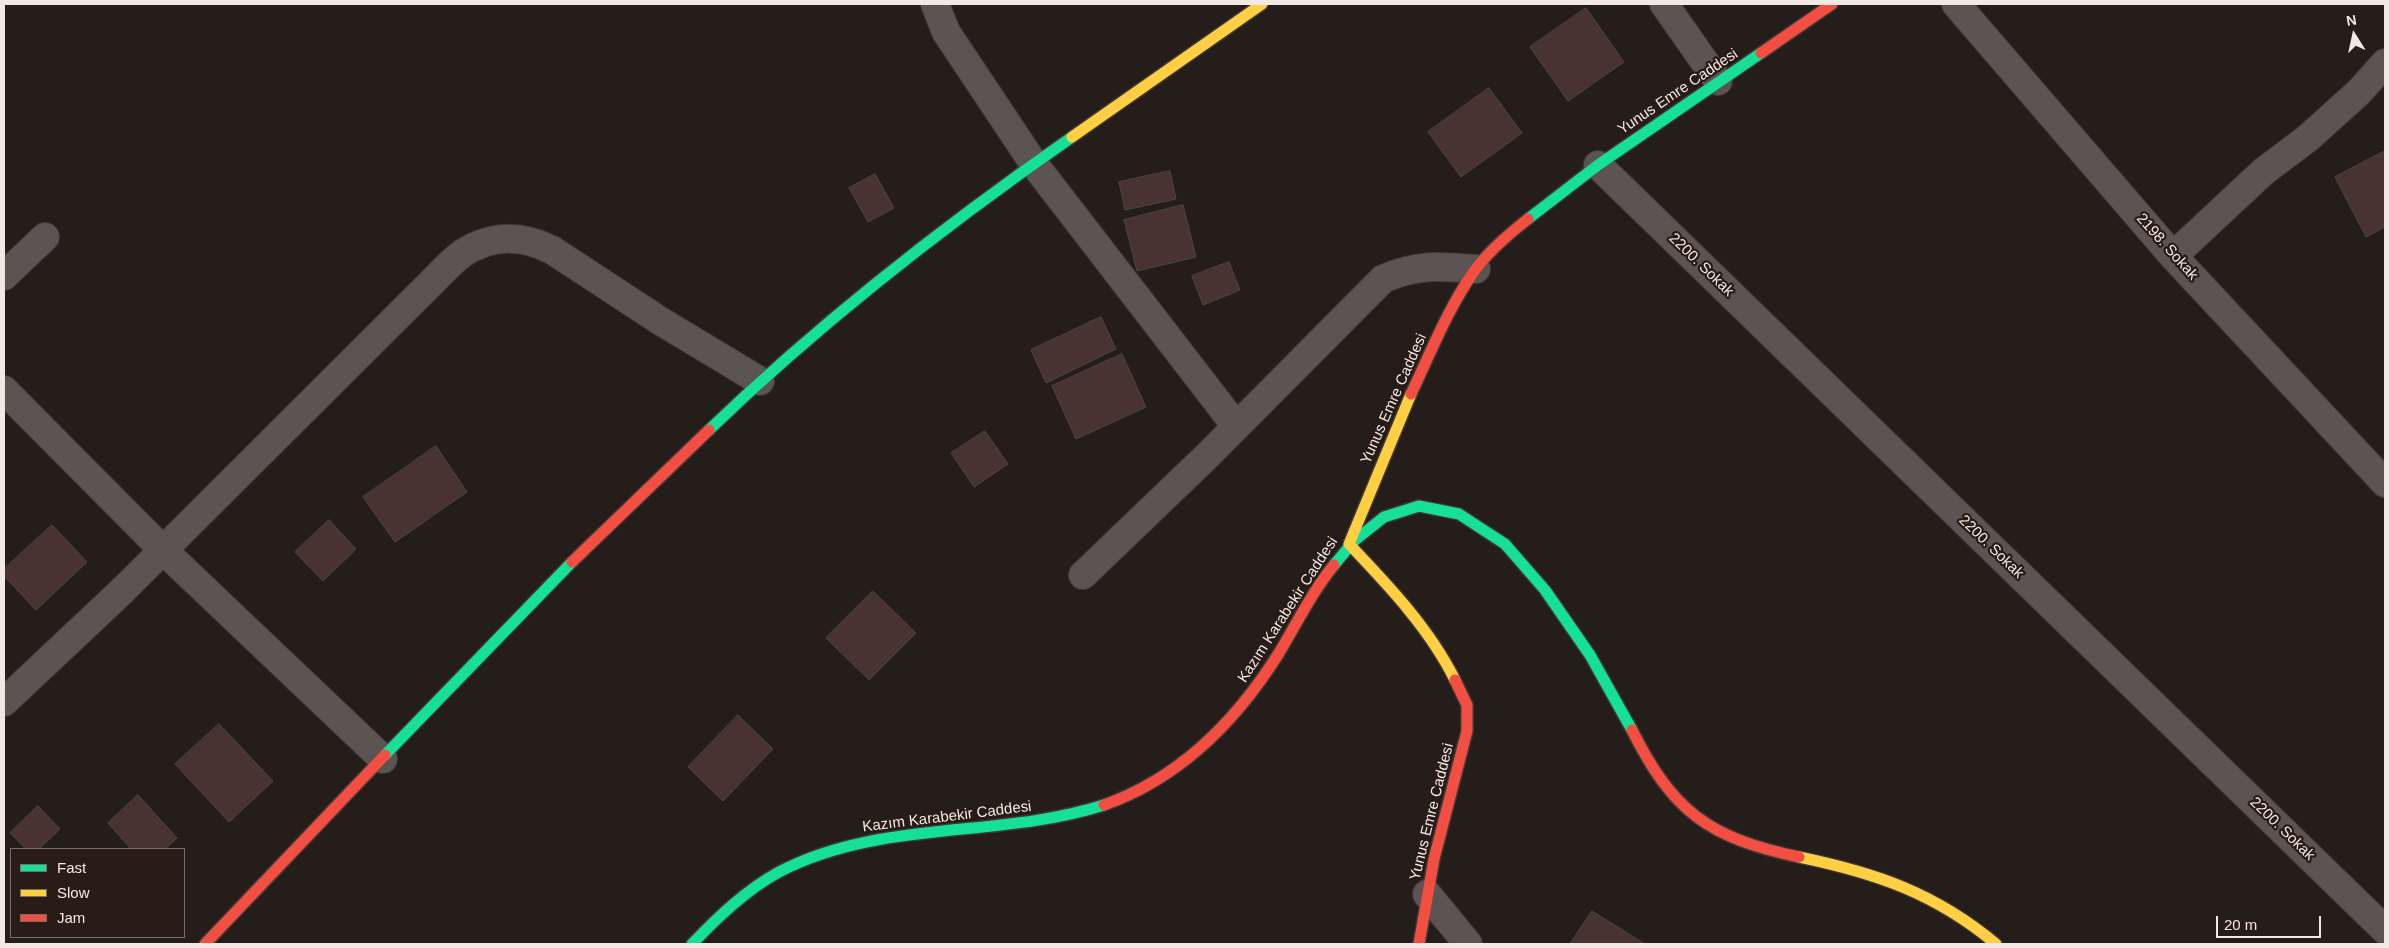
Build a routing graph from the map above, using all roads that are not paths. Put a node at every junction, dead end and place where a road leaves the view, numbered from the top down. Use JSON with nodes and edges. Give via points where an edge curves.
{"nodes":[{"id":1,"x":935,"y":4,"type":"edge"},
{"id":2,"x":1262,"y":4,"type":"edge"},
{"id":3,"x":1664,"y":4,"type":"edge"},
{"id":4,"x":1832,"y":4,"type":"edge"},
{"id":5,"x":1956,"y":4,"type":"edge"},
{"id":6,"x":2385,"y":63,"type":"edge"},
{"id":7,"x":1718,"y":81,"type":"junction"},
{"id":8,"x":1034,"y":164,"type":"junction"},
{"id":9,"x":1598,"y":165,"type":"junction"},
{"id":10,"x":46,"y":237,"type":"dead end"},
{"id":11,"x":2173,"y":256,"type":"junction"},
{"id":12,"x":1476,"y":270,"type":"junction"},
{"id":13,"x":4,"y":276,"type":"edge"},
{"id":14,"x":760,"y":381,"type":"junction"},
{"id":15,"x":4,"y":390,"type":"edge"},
{"id":16,"x":1236,"y":426,"type":"junction"},
{"id":17,"x":2385,"y":483,"type":"edge"},
{"id":18,"x":1349,"y":544,"type":"junction"},
{"id":19,"x":164,"y":550,"type":"junction"},
{"id":20,"x":1083,"y":575,"type":"dead end"},
{"id":21,"x":4,"y":702,"type":"edge"},
{"id":22,"x":383,"y":759,"type":"junction"},
{"id":23,"x":1428,"y":894,"type":"junction"},
{"id":24,"x":2385,"y":930,"type":"edge"},
{"id":25,"x":206,"y":944,"type":"edge"},
{"id":26,"x":692,"y":944,"type":"edge"},
{"id":27,"x":1419,"y":944,"type":"edge"},
{"id":28,"x":1468,"y":944,"type":"edge"},
{"id":29,"x":1996,"y":944,"type":"edge"}],
"edges":[{"from":1,"to":8,"type":"street","via":[[946,32]]},
{"from":2,"to":8,"type":"street"},
{"from":3,"to":7,"type":"street"},
{"from":4,"to":7,"type":"street","name":"Yunus Emre Caddesi"},
{"from":5,"to":11,"type":"street","name":"2198. Sokak"},
{"from":6,"to":11,"type":"street","via":[[2360,92],[2263,172]]},
{"from":7,"to":9,"type":"street","name":"Yunus Emre Caddesi"},
{"from":8,"to":14,"type":"street","via":[[889,272]]},
{"from":8,"to":16,"type":"street"},
{"from":9,"to":12,"type":"street","name":"Yunus Emre Caddesi","via":[[1514,230]]},
{"from":9,"to":24,"type":"street","name":"2200. Sokak"},
{"from":10,"to":13,"type":"street"},
{"from":11,"to":17,"type":"street","name":"2198. Sokak"},
{"from":12,"to":16,"type":"street","via":[[1436,265],[1383,279]]},
{"from":12,"to":18,"type":"street","name":"Yunus Emre Caddesi","via":[[1455,303],[1404,408]]},
{"from":14,"to":19,"type":"street","via":[[552,250],[520,238],[502,239],[463,254]]},
{"from":14,"to":22,"type":"street","via":[[539,594]]},
{"from":15,"to":19,"type":"street"},
{"from":16,"to":20,"type":"street"},
{"from":18,"to":23,"type":"street","name":"Yunus Emre Caddesi","via":[[1419,624],[1448,666],[1466,705],[1467,731]]},
{"from":18,"to":26,"type":"street","name":"Kazım Karabekir Caddesi","via":[[1306,605],[1254,691],[1187,760],[1107,804],[1010,826],[921,833],[863,842],[811,858],[761,883]]},
{"from":18,"to":29,"type":"street","name":"Kazım Karabekir Caddesi","via":[[1388,513],[1417,506],[1452,509],[1482,526],[1509,547],[1559,607],[1597,664],[1661,785],[1688,812],[1718,832],[1756,849],[1852,868],[1906,886],[1947,908]]},
{"from":19,"to":21,"type":"street"},
{"from":19,"to":22,"type":"street"},
{"from":22,"to":25,"type":"street"},
{"from":23,"to":27,"type":"street","name":"Yunus Emre Caddesi"},
{"from":23,"to":28,"type":"street"}]}
